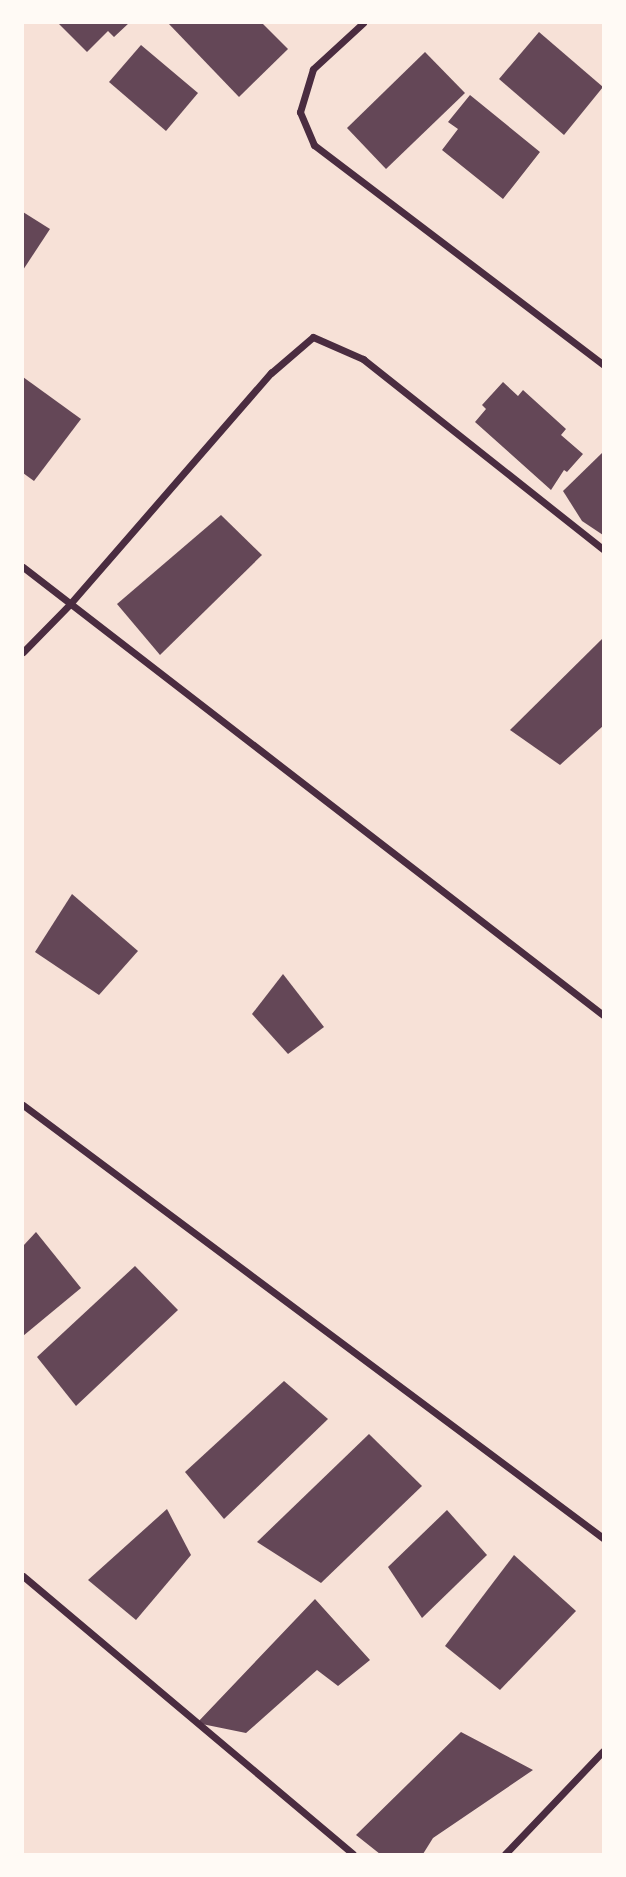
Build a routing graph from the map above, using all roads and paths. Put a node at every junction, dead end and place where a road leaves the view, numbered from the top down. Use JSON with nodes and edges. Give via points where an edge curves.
{"nodes":[{"id":1,"x":363,"y":23,"type":"edge"},
{"id":2,"x":603,"y":364,"type":"edge"},
{"id":3,"x":603,"y":549,"type":"edge"},
{"id":4,"x":23,"y":567,"type":"edge"},
{"id":5,"x":69,"y":606,"type":"junction"},
{"id":6,"x":23,"y":652,"type":"edge"},
{"id":7,"x":603,"y":1015,"type":"edge"},
{"id":8,"x":23,"y":1105,"type":"edge"},
{"id":9,"x":603,"y":1538,"type":"edge"},
{"id":10,"x":23,"y":1576,"type":"edge"},
{"id":11,"x":603,"y":1751,"type":"edge"},
{"id":12,"x":353,"y":1854,"type":"edge"},
{"id":13,"x":505,"y":1854,"type":"edge"}],
"edges":[{"from":1,"to":2,"type":"street","via":[[313,69],[300,113],[314,145]]},
{"from":3,"to":5,"type":"street","via":[[363,359],[313,337],[271,373]]},
{"from":4,"to":5,"type":"street"},
{"from":5,"to":6,"type":"street"},
{"from":5,"to":7,"type":"street"},
{"from":8,"to":9,"type":"street"},
{"from":10,"to":12,"type":"street"},
{"from":11,"to":13,"type":"street"}]}
